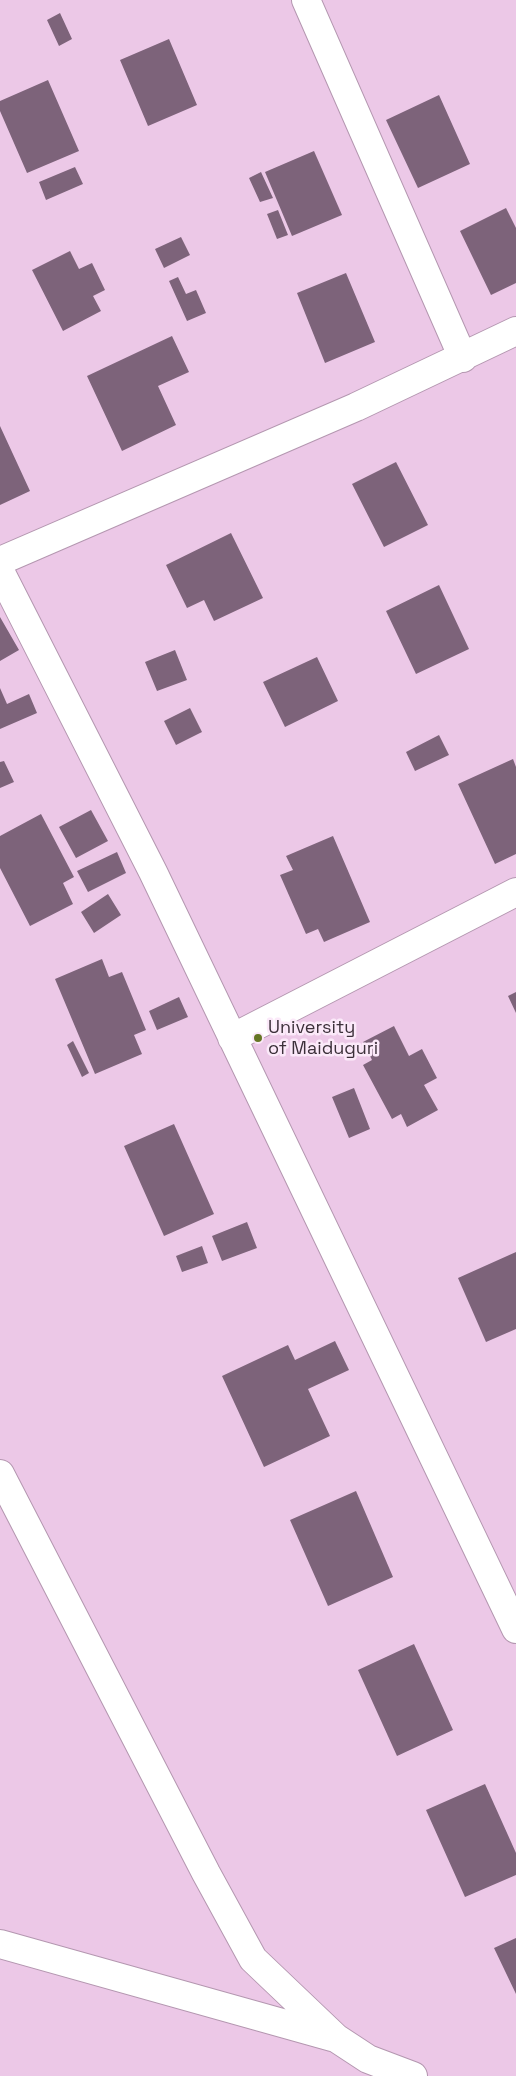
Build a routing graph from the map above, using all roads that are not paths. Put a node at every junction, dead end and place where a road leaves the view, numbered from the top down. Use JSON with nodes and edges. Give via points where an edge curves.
{"nodes":[{"id":1,"x":306,"y":0,"type":"edge"},
{"id":2,"x":516,"y":331,"type":"edge"},
{"id":3,"x":463,"y":358,"type":"junction"},
{"id":4,"x":0,"y":561,"type":"edge"},
{"id":5,"x":0,"y":571,"type":"edge"},
{"id":6,"x":516,"y":892,"type":"edge"},
{"id":7,"x":232,"y":1038,"type":"junction"},
{"id":8,"x":0,"y":1474,"type":"edge"},
{"id":9,"x":516,"y":1629,"type":"edge"},
{"id":10,"x":0,"y":1944,"type":"edge"},
{"id":11,"x":336,"y":2038,"type":"junction"},
{"id":12,"x":413,"y":2076,"type":"edge"}],
"edges":[{"from":1,"to":3,"type":"street"},
{"from":2,"to":3,"type":"street"},
{"from":3,"to":4,"type":"street"},
{"from":5,"to":7,"type":"street","via":[[153,872]]},
{"from":6,"to":7,"type":"street"},
{"from":7,"to":9,"type":"street"},
{"from":8,"to":11,"type":"street","via":[[253,1959]]},
{"from":10,"to":11,"type":"street"},
{"from":11,"to":12,"type":"street","via":[[368,2059]]}]}
